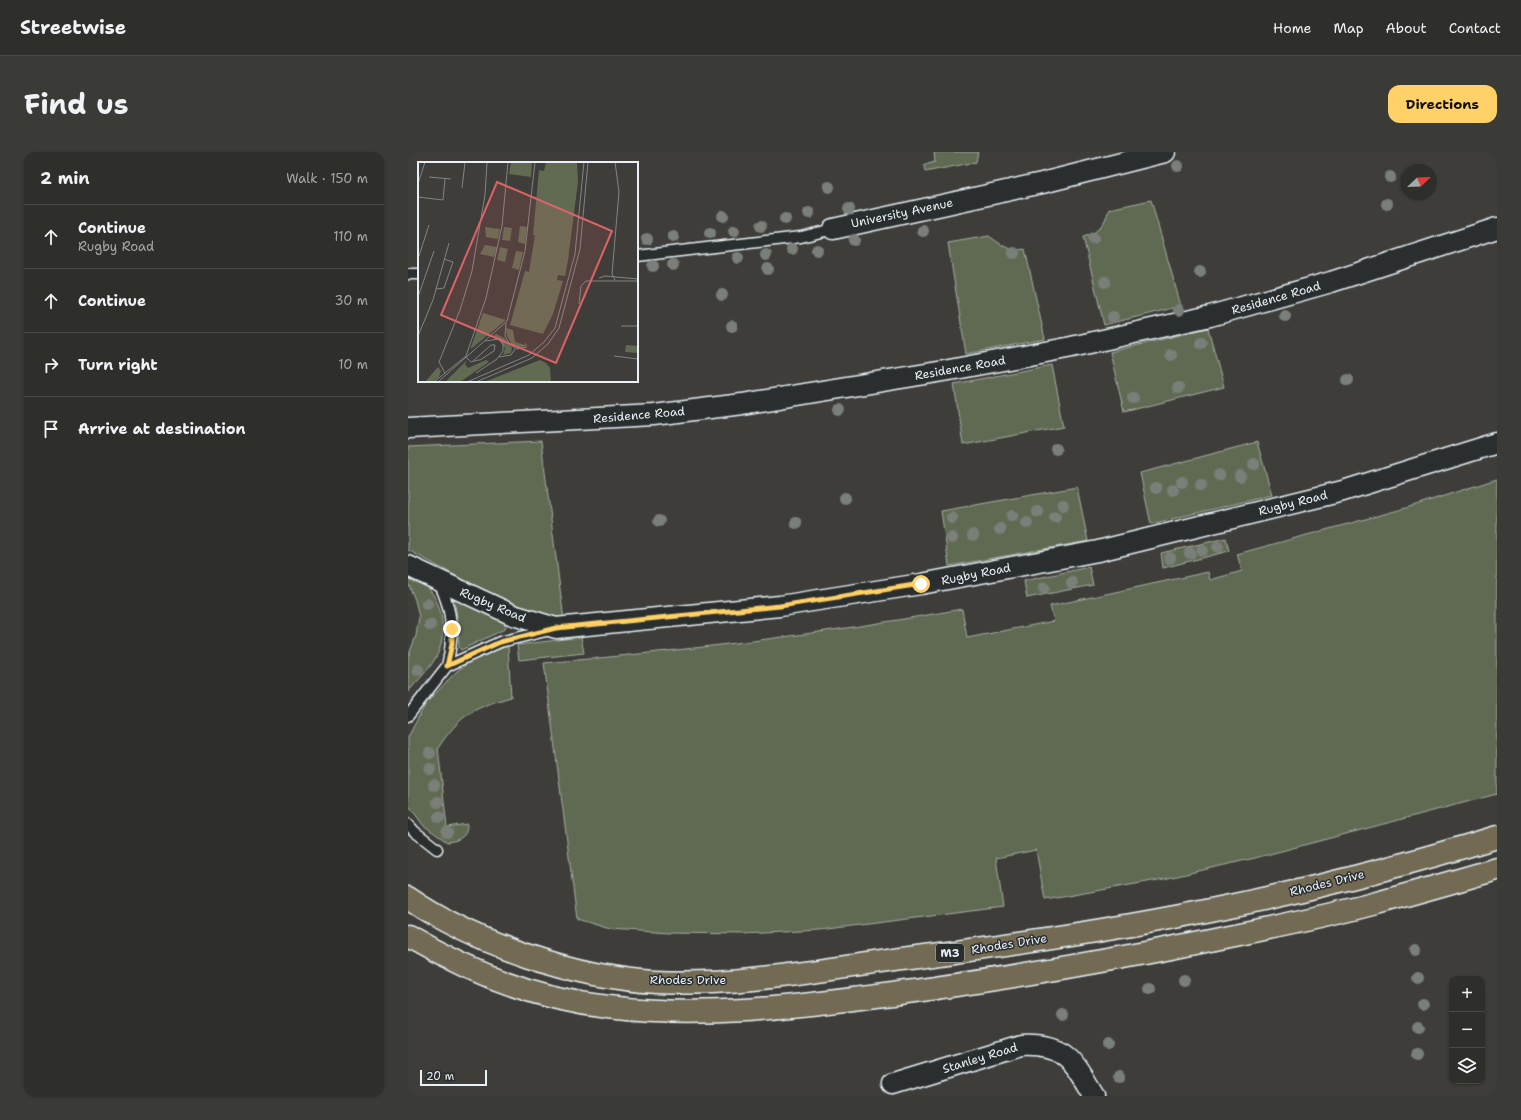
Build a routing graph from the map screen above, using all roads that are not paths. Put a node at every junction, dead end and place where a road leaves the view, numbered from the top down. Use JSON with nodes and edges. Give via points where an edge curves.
{"nodes":[{"id":1,"x":1165,"y":152,"type":"edge"},
{"id":2,"x":833,"y":228,"type":"joint"},
{"id":3,"x":1497,"y":228,"type":"edge"},
{"id":4,"x":638,"y":256,"type":"edge"},
{"id":5,"x":408,"y":428,"type":"edge"},
{"id":6,"x":1497,"y":443,"type":"edge"},
{"id":7,"x":408,"y":566,"type":"edge"},
{"id":8,"x":438,"y":580,"type":"junction"},
{"id":9,"x":556,"y":628,"type":"junction"},
{"id":10,"x":447,"y":666,"type":"junction"},
{"id":11,"x":408,"y":716,"type":"edge"},
{"id":12,"x":408,"y":824,"type":"edge"},
{"id":13,"x":1497,"y":837,"type":"edge"},
{"id":14,"x":437,"y":849,"type":"dead end"},
{"id":15,"x":1497,"y":869,"type":"edge"},
{"id":16,"x":408,"y":898,"type":"edge"},
{"id":17,"x":408,"y":936,"type":"edge"},
{"id":18,"x":893,"y":1084,"type":"dead end"},
{"id":19,"x":1094,"y":1096,"type":"edge"}],
"edges":[{"from":1,"to":2,"type":"street","name":"University Avenue","via":[[1042,183]]},
{"from":2,"to":4,"type":"lane","name":"University Avenue","via":[[800,237]]},
{"from":3,"to":5,"type":"street","name":"Residence Road","via":[[1331,282],[1210,316],[1067,348],[944,371],[742,404],[654,415]]},
{"from":6,"to":9,"type":"street","name":"Rugby Road","via":[[1343,491],[1098,551],[921,584],[780,606]]},
{"from":7,"to":8,"type":"street","name":"Rugby Road"},
{"from":8,"to":9,"type":"street","name":"Rugby Road","via":[[513,615]]},
{"from":8,"to":10,"type":"lane","via":[[446,597],[452,629],[452,644]]},
{"from":9,"to":10,"type":"lane","via":[[500,642]]},
{"from":10,"to":11,"type":"lane"},
{"from":12,"to":14,"type":"lane"},
{"from":13,"to":16,"type":"highway","name":"Rhodes Drive","number":"M3","via":[[1231,906],[1012,945],[760,978],[703,982],[654,982],[581,972],[524,954],[472,933]]},
{"from":15,"to":17,"type":"highway","via":[[1364,906],[1094,964],[850,999],[747,1010],[662,1012],[606,1007],[562,999],[520,988],[481,973]]},
{"from":18,"to":19,"type":"street","name":"Stanley Road","via":[[1021,1045],[1035,1044],[1047,1046],[1066,1056],[1075,1065]]}]}
